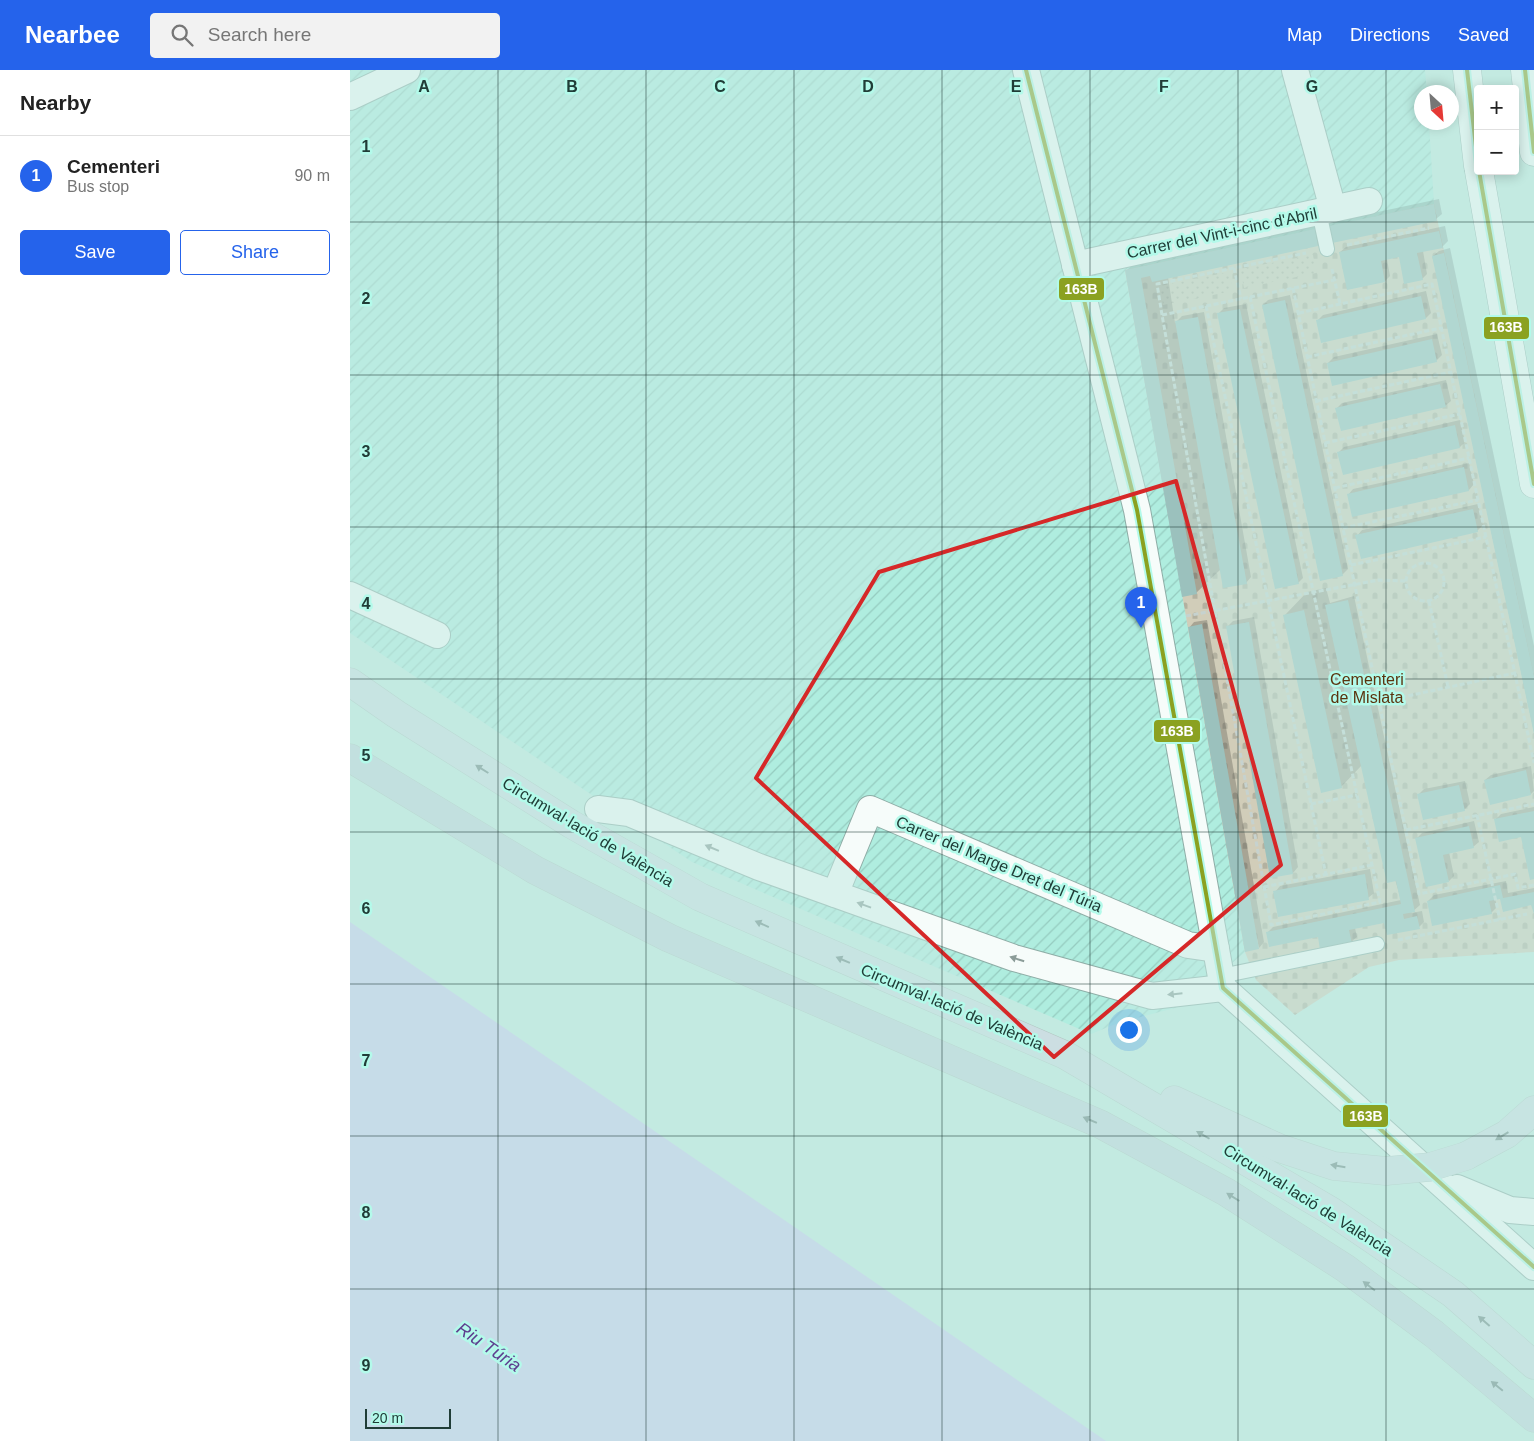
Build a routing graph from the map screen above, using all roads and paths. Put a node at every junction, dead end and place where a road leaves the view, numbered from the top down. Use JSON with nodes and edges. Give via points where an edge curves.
{"nodes":[{"id":1,"x":407,"y":70,"type":"edge"},
{"id":2,"x":1026,"y":70,"type":"edge"},
{"id":3,"x":1295,"y":70,"type":"edge"},
{"id":4,"x":1467,"y":70,"type":"edge"},
{"id":5,"x":1525,"y":70,"type":"edge"},
{"id":6,"x":350,"y":97,"type":"edge"},
{"id":7,"x":1474,"y":131,"type":"edge"},
{"id":8,"x":1534,"y":152,"type":"edge"},
{"id":9,"x":1480,"y":175,"type":"edge"},
{"id":10,"x":1370,"y":201,"type":"dead end"},
{"id":11,"x":1326,"y":210,"type":"junction"},
{"id":12,"x":1429,"y":228,"type":"dead end"},
{"id":13,"x":1327,"y":249,"type":"junction"},
{"id":14,"x":1075,"y":265,"type":"junction"},
{"id":15,"x":1234,"y":268,"type":"junction"},
{"id":16,"x":1334,"y":280,"type":"junction"},
{"id":17,"x":1293,"y":288,"type":"junction"},
{"id":18,"x":1250,"y":297,"type":"junction"},
{"id":19,"x":1241,"y":298,"type":"junction"},
{"id":20,"x":1340,"y":304,"type":"junction"},
{"id":21,"x":1206,"y":306,"type":"junction"},
{"id":22,"x":1298,"y":313,"type":"junction"},
{"id":23,"x":1162,"y":315,"type":"junction"},
{"id":24,"x":1441,"y":328,"type":"junction"},
{"id":25,"x":1307,"y":357,"type":"junction"},
{"id":26,"x":1451,"y":372,"type":"junction"},
{"id":27,"x":1316,"y":400,"type":"junction"},
{"id":28,"x":1460,"y":414,"type":"junction"},
{"id":29,"x":1325,"y":443,"type":"junction"},
{"id":30,"x":1469,"y":458,"type":"junction"},
{"id":31,"x":1534,"y":484,"type":"edge"},
{"id":32,"x":1335,"y":488,"type":"junction"},
{"id":33,"x":1478,"y":500,"type":"junction"},
{"id":34,"x":1343,"y":528,"type":"junction"},
{"id":35,"x":1486,"y":537,"type":"junction"},
{"id":36,"x":1351,"y":565,"type":"junction"},
{"id":37,"x":1405,"y":581,"type":"junction"},
{"id":38,"x":1355,"y":586,"type":"junction"},
{"id":39,"x":1314,"y":593,"type":"junction"},
{"id":40,"x":350,"y":595,"type":"edge"},
{"id":41,"x":1269,"y":601,"type":"junction"},
{"id":42,"x":1429,"y":601,"type":"junction"},
{"id":43,"x":1215,"y":611,"type":"junction"},
{"id":44,"x":1186,"y":616,"type":"dead end"},
{"id":45,"x":436,"y":635,"type":"dead end"},
{"id":46,"x":1515,"y":673,"type":"junction"},
{"id":47,"x":350,"y":682,"type":"edge"},
{"id":48,"x":1448,"y":687,"type":"junction"},
{"id":49,"x":1379,"y":702,"type":"junction"},
{"id":50,"x":350,"y":758,"type":"edge"},
{"id":51,"x":1534,"y":763,"type":"edge"},
{"id":52,"x":1357,"y":795,"type":"junction"},
{"id":53,"x":1311,"y":804,"type":"junction"},
{"id":54,"x":1534,"y":804,"type":"edge"},
{"id":55,"x":598,"y":809,"type":"dead end"},
{"id":56,"x":1477,"y":815,"type":"junction"},
{"id":57,"x":1406,"y":830,"type":"junction"},
{"id":58,"x":1372,"y":865,"type":"junction"},
{"id":59,"x":1326,"y":875,"type":"junction"},
{"id":60,"x":1491,"y":879,"type":"junction"},
{"id":61,"x":1534,"y":885,"type":"edge"},
{"id":62,"x":1264,"y":887,"type":"junction"},
{"id":63,"x":835,"y":894,"type":"junction"},
{"id":64,"x":1527,"y":914,"type":"dead end"},
{"id":65,"x":1500,"y":920,"type":"junction"},
{"id":66,"x":1377,"y":944,"type":"joint"},
{"id":67,"x":1216,"y":949,"type":"junction"},
{"id":68,"x":1222,"y":982,"type":"junction"},
{"id":69,"x":1065,"y":1055,"type":"junction"},
{"id":70,"x":1534,"y":1110,"type":"edge"},
{"id":71,"x":1440,"y":1181,"type":"junction"},
{"id":72,"x":1534,"y":1212,"type":"edge"},
{"id":73,"x":1534,"y":1266,"type":"edge"},
{"id":74,"x":1534,"y":1365,"type":"edge"},
{"id":75,"x":1534,"y":1418,"type":"edge"}],
"edges":[{"from":1,"to":6,"type":"street"},
{"from":2,"to":14,"type":"street"},
{"from":3,"to":11,"type":"street"},
{"from":4,"to":7,"type":"street"},
{"from":5,"to":8,"type":"street"},
{"from":9,"to":31,"type":"street"},
{"from":10,"to":11,"type":"street","name":"Carrer del Vint-i-cinc d'Abril"},
{"from":11,"to":13,"type":"lane"},
{"from":11,"to":14,"type":"street","name":"Carrer del Vint-i-cinc d'Abril"},
{"from":12,"to":13,"type":"path"},
{"from":13,"to":15,"type":"path"},
{"from":13,"to":16,"type":"path"},
{"from":14,"to":67,"type":"street","via":[[1137,510]]},
{"from":15,"to":19,"type":"path"},
{"from":15,"to":23,"type":"path","via":[[1157,284]]},
{"from":16,"to":17,"type":"path"},
{"from":16,"to":20,"type":"path"},
{"from":17,"to":18,"type":"path"},
{"from":17,"to":22,"type":"path"},
{"from":18,"to":19,"type":"path"},
{"from":18,"to":39,"type":"path"},
{"from":19,"to":21,"type":"path"},
{"from":20,"to":22,"type":"path"},
{"from":20,"to":24,"type":"path","via":[[1432,284]]},
{"from":21,"to":23,"type":"path"},
{"from":21,"to":41,"type":"path"},
{"from":22,"to":25,"type":"path"},
{"from":23,"to":43,"type":"path"},
{"from":24,"to":25,"type":"path"},
{"from":24,"to":26,"type":"path"},
{"from":25,"to":27,"type":"path"},
{"from":26,"to":27,"type":"path"},
{"from":26,"to":28,"type":"path"},
{"from":27,"to":29,"type":"path"},
{"from":28,"to":29,"type":"path"},
{"from":28,"to":30,"type":"path"},
{"from":29,"to":32,"type":"path"},
{"from":30,"to":32,"type":"path"},
{"from":30,"to":33,"type":"path"},
{"from":32,"to":34,"type":"path"},
{"from":33,"to":34,"type":"path"},
{"from":33,"to":35,"type":"path"},
{"from":34,"to":36,"type":"path"},
{"from":35,"to":36,"type":"path"},
{"from":35,"to":46,"type":"path"},
{"from":36,"to":38,"type":"path"},
{"from":37,"to":38,"type":"path","via":[[1379,580]]},
{"from":37,"to":42,"type":"path","via":[[1412,597]]},
{"from":37,"to":42,"type":"path","via":[[1410,570],[1421,563],[1439,569],[1443,575],[1443,588]]},
{"from":38,"to":39,"type":"path"},
{"from":38,"to":49,"type":"path"},
{"from":39,"to":41,"type":"path"},
{"from":39,"to":52,"type":"path"},
{"from":40,"to":45,"type":"street"},
{"from":41,"to":43,"type":"path"},
{"from":41,"to":53,"type":"path"},
{"from":42,"to":48,"type":"path"},
{"from":43,"to":44,"type":"path"},
{"from":43,"to":62,"type":"path"},
{"from":46,"to":48,"type":"path"},
{"from":46,"to":51,"type":"path"},
{"from":69,"to":47,"type":"highway","name":"Circumval·lació de València","one_way":true,"via":[[700,897],[571,824]]},
{"from":48,"to":49,"type":"path"},
{"from":49,"to":57,"type":"path"},
{"from":75,"to":50,"type":"highway","one_way":true,"via":[[1434,1334],[1345,1268],[1226,1192],[1100,1124],[669,938],[535,870]]},
{"from":52,"to":53,"type":"path"},
{"from":52,"to":58,"type":"path"},
{"from":53,"to":59,"type":"path"},
{"from":54,"to":56,"type":"path"},
{"from":63,"to":55,"type":"street","one_way":true,"via":[[759,867],[629,813]]},
{"from":56,"to":57,"type":"path"},
{"from":56,"to":60,"type":"path"},
{"from":57,"to":60,"type":"path","via":[[1419,894]]},
{"from":58,"to":59,"type":"path"},
{"from":58,"to":62,"type":"path","via":[[1380,902],[1271,925]]},
{"from":59,"to":62,"type":"path"},
{"from":60,"to":61,"type":"path","via":[[1515,874],[1518,888]]},
{"from":60,"to":65,"type":"path"},
{"from":63,"to":67,"type":"street","name":"Carrer del Marge Dret del Túria","via":[[870,809],[1188,945]]},
{"from":68,"to":63,"type":"street","one_way":true,"via":[[1152,996],[1014,958]]},
{"from":64,"to":65,"type":"path"},
{"from":65,"to":66,"type":"path"},
{"from":66,"to":68,"type":"lane"},
{"from":67,"to":68,"type":"street"},
{"from":68,"to":71,"type":"street"},
{"from":70,"to":69,"type":"highway","one_way":true,"bridge":true,"via":[[1507,1134],[1466,1156],[1430,1166],[1386,1171],[1334,1166],[1279,1148],[1121,1075]]},
{"from":74,"to":69,"type":"highway","name":"Circumval·lació de València","one_way":true,"via":[[1453,1294],[1331,1211]]},
{"from":71,"to":72,"type":"street","via":[[1510,1210]]},
{"from":71,"to":73,"type":"street"}]}
